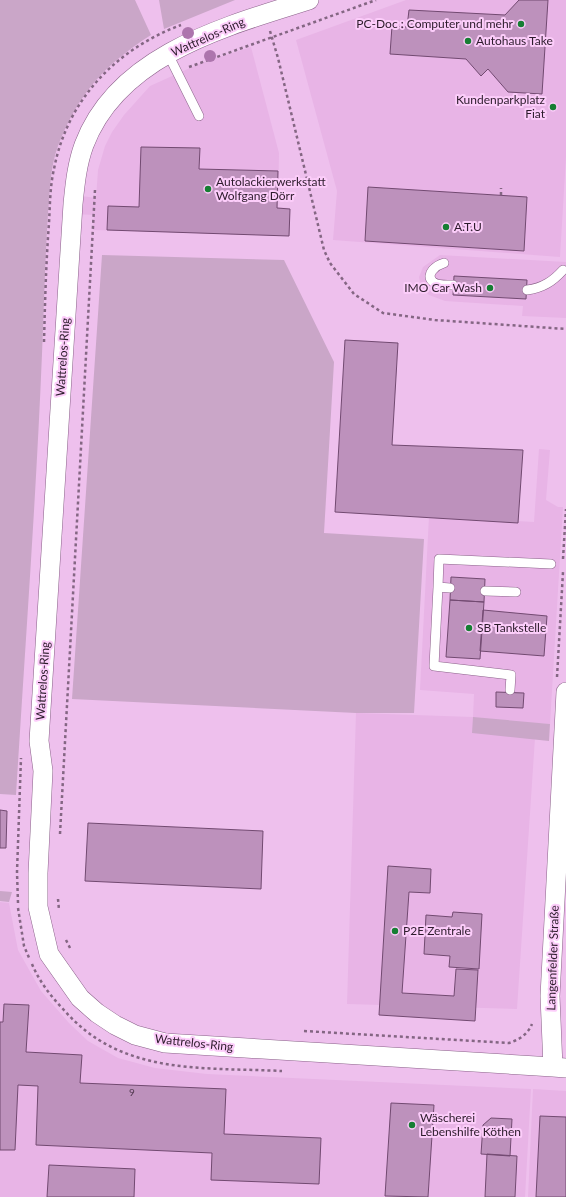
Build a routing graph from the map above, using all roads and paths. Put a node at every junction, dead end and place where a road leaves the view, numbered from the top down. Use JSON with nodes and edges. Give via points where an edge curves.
{"nodes":[{"id":1,"x":309,"y":0,"type":"edge"},
{"id":2,"x":376,"y":0,"type":"edge"},
{"id":3,"x":182,"y":24,"type":"dead end"},
{"id":4,"x":273,"y":38,"type":"junction"},
{"id":5,"x":168,"y":54,"type":"junction"},
{"id":6,"x":177,"y":72,"type":"junction"},
{"id":7,"x":199,"y":116,"type":"dead end"},
{"id":8,"x":95,"y":188,"type":"dead end"},
{"id":9,"x":501,"y":188,"type":"dead end"},
{"id":10,"x":501,"y":195,"type":"dead end"},
{"id":11,"x":444,"y":263,"type":"dead end"},
{"id":12,"x":563,"y":270,"type":"dead end"},
{"id":13,"x":453,"y":285,"type":"dead end"},
{"id":14,"x":528,"y":290,"type":"dead end"},
{"id":15,"x":566,"y":329,"type":"edge"},
{"id":16,"x":44,"y":346,"type":"dead end"},
{"id":17,"x":551,"y":564,"type":"dead end"},
{"id":18,"x":438,"y":587,"type":"junction"},
{"id":19,"x":450,"y":588,"type":"dead end"},
{"id":20,"x":485,"y":591,"type":"dead end"},
{"id":21,"x":516,"y":592,"type":"dead end"},
{"id":22,"x":510,"y":690,"type":"dead end"},
{"id":23,"x":566,"y":692,"type":"edge"},
{"id":24,"x":22,"y":755,"type":"dead end"},
{"id":25,"x":60,"y":836,"type":"dead end"},
{"id":26,"x":58,"y":896,"type":"dead end"},
{"id":27,"x":59,"y":914,"type":"dead end"},
{"id":28,"x":64,"y":934,"type":"dead end"},
{"id":29,"x":72,"y":953,"type":"dead end"},
{"id":30,"x":534,"y":1018,"type":"dead end"},
{"id":31,"x":301,"y":1031,"type":"dead end"},
{"id":32,"x":560,"y":1068,"type":"edge"},
{"id":33,"x":283,"y":1071,"type":"dead end"}],
"edges":[{"from":1,"to":5,"type":"street","name":"Wattrelos-Ring","via":[[220,30]]},
{"from":2,"to":4,"type":"path"},
{"from":3,"to":16,"type":"path","via":[[153,36],[130,50],[100,76],[85,94],[66,130],[53,170],[46,257]]},
{"from":4,"to":6,"type":"path"},
{"from":4,"to":15,"type":"path","via":[[324,250],[330,263],[354,294],[383,313],[435,320]]},
{"from":5,"to":6,"type":"lane"},
{"from":5,"to":32,"type":"street","name":"Wattrelos-Ring","via":[[130,80],[116,94],[93,126],[77,167],[39,741],[44,771],[38,907],[49,954],[80,998],[115,1026],[135,1035],[165,1043]]},
{"from":6,"to":7,"type":"lane"},
{"from":8,"to":25,"type":"path"},
{"from":9,"to":10,"type":"path"},
{"from":11,"to":13,"type":"lane","via":[[438,264],[432,270],[432,281]]},
{"from":12,"to":14,"type":"lane","via":[[553,281]]},
{"from":17,"to":18,"type":"lane","via":[[439,559]]},
{"from":18,"to":19,"type":"lane"},
{"from":18,"to":22,"type":"lane","via":[[434,666],[511,675]]},
{"from":20,"to":21,"type":"lane"},
{"from":23,"to":32,"type":"street","name":"Langenfelder Straße","via":[[550,996]]},
{"from":24,"to":33,"type":"path","via":[[17,872],[18,913],[24,946],[46,989],[72,1019],[93,1036],[136,1058],[170,1065]]},
{"from":26,"to":27,"type":"path"},
{"from":28,"to":29,"type":"path"},
{"from":30,"to":31,"type":"path","via":[[530,1029],[517,1041],[509,1043]]}]}
